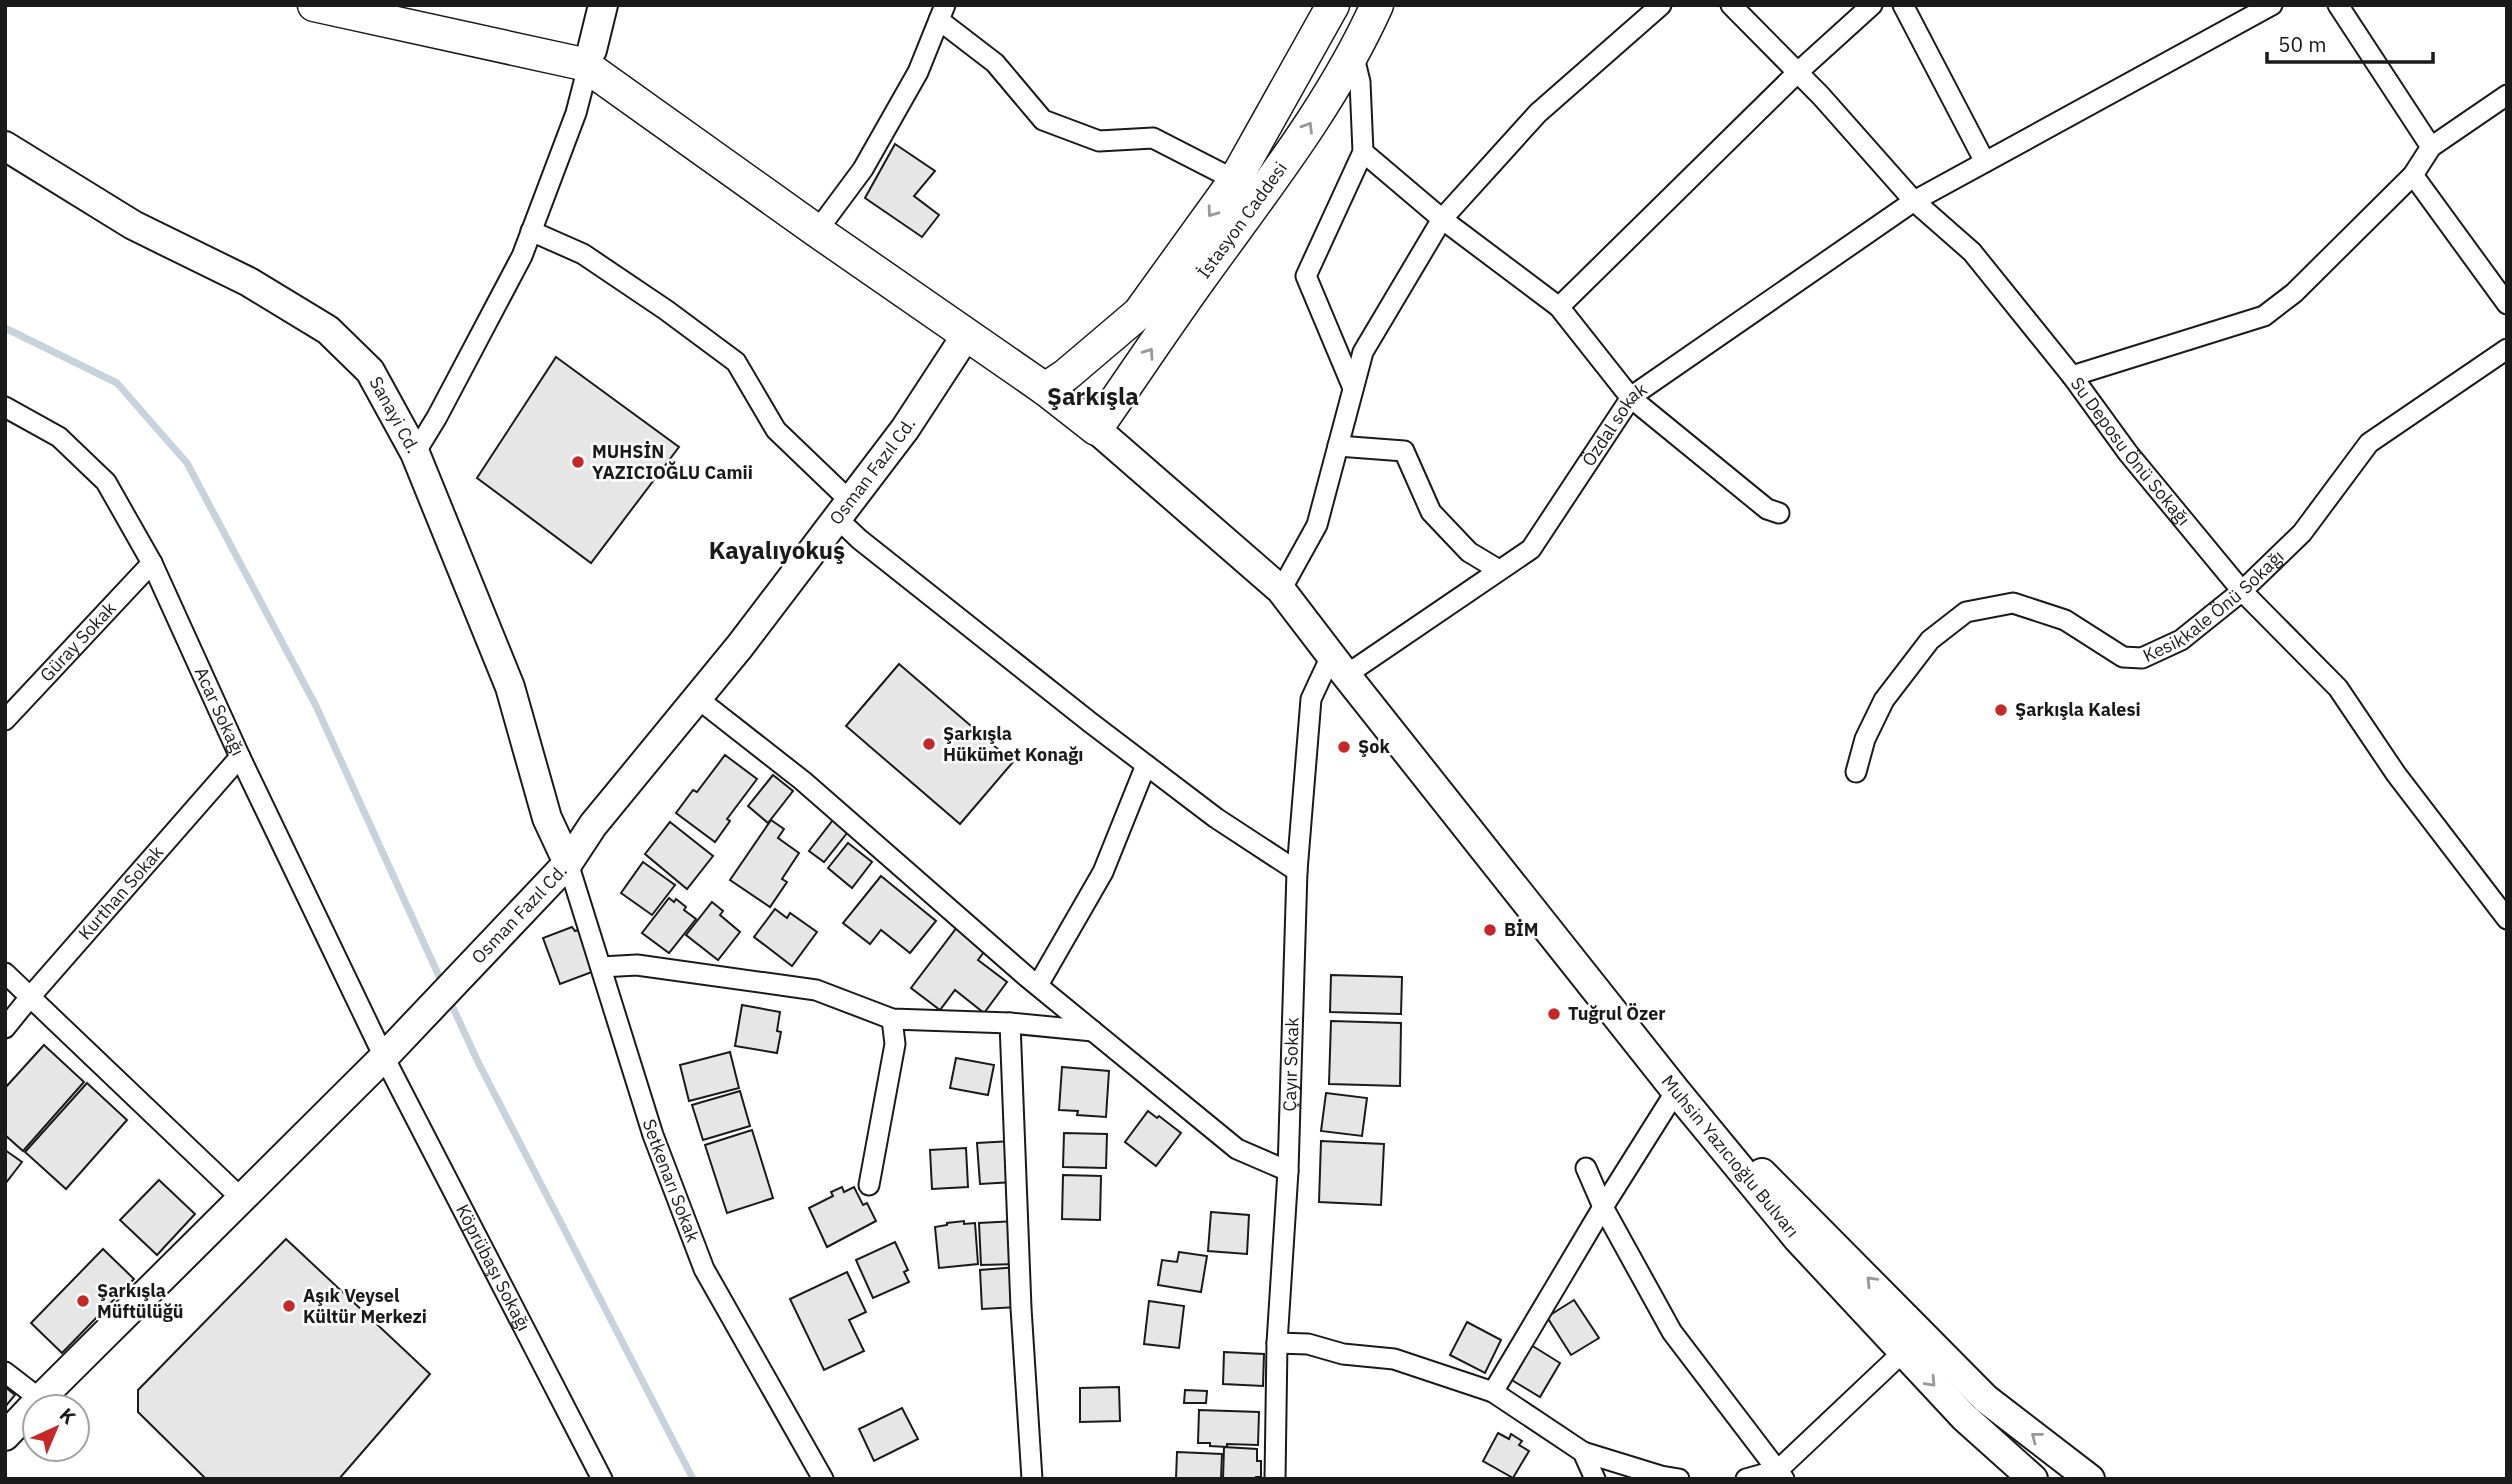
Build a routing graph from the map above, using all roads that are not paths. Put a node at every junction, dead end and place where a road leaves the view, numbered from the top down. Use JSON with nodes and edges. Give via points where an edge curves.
{"nodes":[{"id":1,"x":314,"y":5,"type":"edge"},
{"id":2,"x":603,"y":5,"type":"edge"},
{"id":3,"x":1333,"y":5,"type":"edge"},
{"id":4,"x":1377,"y":5,"type":"edge"},
{"id":5,"x":1731,"y":5,"type":"edge"},
{"id":6,"x":1872,"y":5,"type":"edge"},
{"id":7,"x":1903,"y":5,"type":"edge"},
{"id":8,"x":2272,"y":5,"type":"edge"},
{"id":9,"x":2338,"y":5,"type":"edge"},
{"id":10,"x":1659,"y":6,"type":"edge"},
{"id":11,"x":384,"y":13,"type":"edge"},
{"id":12,"x":942,"y":13,"type":"edge"},
{"id":13,"x":1353,"y":53,"type":"junction"},
{"id":14,"x":590,"y":59,"type":"junction"},
{"id":15,"x":1798,"y":72,"type":"junction"},
{"id":16,"x":2507,"y":95,"type":"edge"},
{"id":17,"x":5,"y":146,"type":"edge"},
{"id":18,"x":2431,"y":147,"type":"junction"},
{"id":19,"x":1363,"y":152,"type":"junction"},
{"id":20,"x":1984,"y":162,"type":"junction"},
{"id":21,"x":2413,"y":175,"type":"junction"},
{"id":22,"x":1236,"y":180,"type":"junction"},
{"id":23,"x":1914,"y":201,"type":"junction"},
{"id":24,"x":1441,"y":219,"type":"junction"},
{"id":25,"x":531,"y":231,"type":"junction"},
{"id":26,"x":817,"y":231,"type":"junction"},
{"id":27,"x":2507,"y":304,"type":"edge"},
{"id":28,"x":1559,"y":307,"type":"junction"},
{"id":29,"x":967,"y":334,"type":"junction"},
{"id":30,"x":2507,"y":349,"type":"edge"},
{"id":31,"x":2072,"y":376,"type":"junction"},
{"id":32,"x":1045,"y":388,"type":"junction"},
{"id":33,"x":1353,"y":388,"type":"junction"},
{"id":34,"x":1631,"y":398,"type":"junction"},
{"id":35,"x":9,"y":414,"type":"edge"},
{"id":36,"x":1096,"y":429,"type":"junction"},
{"id":37,"x":1338,"y":446,"type":"junction"},
{"id":38,"x":415,"y":453,"type":"junction"},
{"id":39,"x":843,"y":510,"type":"junction"},
{"id":40,"x":1779,"y":513,"type":"dead end"},
{"id":41,"x":152,"y":563,"type":"junction"},
{"id":42,"x":1499,"y":570,"type":"junction"},
{"id":43,"x":1281,"y":590,"type":"junction"},
{"id":44,"x":2242,"y":591,"type":"junction"},
{"id":45,"x":1338,"y":665,"type":"junction"},
{"id":46,"x":697,"y":698,"type":"junction"},
{"id":47,"x":5,"y":720,"type":"edge"},
{"id":48,"x":240,"y":757,"type":"junction"},
{"id":49,"x":1146,"y":765,"type":"junction"},
{"id":50,"x":1857,"y":772,"type":"dead end"},
{"id":51,"x":568,"y":863,"type":"junction"},
{"id":52,"x":1297,"y":871,"type":"junction"},
{"id":53,"x":2507,"y":919,"type":"edge"},
{"id":54,"x":601,"y":967,"type":"junction"},
{"id":55,"x":5,"y":973,"type":"edge"},
{"id":56,"x":1038,"y":985,"type":"junction"},
{"id":57,"x":30,"y":997,"type":"junction"},
{"id":58,"x":892,"y":1018,"type":"junction"},
{"id":59,"x":1010,"y":1023,"type":"junction"},
{"id":60,"x":5,"y":1028,"type":"edge"},
{"id":61,"x":1094,"y":1031,"type":"junction"},
{"id":62,"x":390,"y":1051,"type":"junction"},
{"id":63,"x":1676,"y":1091,"type":"junction"},
{"id":64,"x":1586,"y":1168,"type":"dead end"},
{"id":65,"x":1288,"y":1171,"type":"junction"},
{"id":66,"x":869,"y":1185,"type":"dead end"},
{"id":67,"x":242,"y":1199,"type":"junction"},
{"id":68,"x":1604,"y":1207,"type":"junction"},
{"id":69,"x":1277,"y":1343,"type":"junction"},
{"id":70,"x":1903,"y":1352,"type":"junction"},
{"id":71,"x":5,"y":1372,"type":"edge"},
{"id":72,"x":1493,"y":1392,"type":"junction"},
{"id":73,"x":32,"y":1393,"type":"edge"},
{"id":74,"x":46,"y":1393,"type":"edge"},
{"id":75,"x":21,"y":1419,"type":"edge"},
{"id":76,"x":5,"y":1436,"type":"edge"},
{"id":77,"x":1583,"y":1452,"type":"junction"},
{"id":78,"x":1781,"y":1474,"type":"edge"},
{"id":79,"x":602,"y":1479,"type":"edge"},
{"id":80,"x":822,"y":1479,"type":"edge"},
{"id":81,"x":1032,"y":1479,"type":"edge"},
{"id":82,"x":1275,"y":1479,"type":"edge"},
{"id":83,"x":1595,"y":1479,"type":"edge"},
{"id":84,"x":1679,"y":1479,"type":"edge"},
{"id":85,"x":1746,"y":1479,"type":"edge"},
{"id":86,"x":2033,"y":1479,"type":"edge"},
{"id":87,"x":2090,"y":1479,"type":"edge"}],
"edges":[{"from":1,"to":11,"type":"main road"},
{"from":2,"to":14,"type":"street"},
{"from":3,"to":22,"type":"main road","name":"İstasyon Caddesi"},
{"from":4,"to":13,"type":"main road","name":"İstasyon Caddesi"},
{"from":5,"to":15,"type":"street","name":"Su Deposu Önü Sokağı"},
{"from":6,"to":15,"type":"street"},
{"from":7,"to":20,"type":"street"},
{"from":8,"to":20,"type":"street","name":"Özdal sokak"},
{"from":9,"to":18,"type":"street"},
{"from":10,"to":24,"type":"street","via":[[1538,113]]},
{"from":11,"to":14,"type":"main road","via":[[583,64]]},
{"from":12,"to":22,"type":"street","via":[[995,63],[1043,120],[1099,141],[1153,138]]},
{"from":12,"to":26,"type":"street","via":[[918,72],[863,169]]},
{"from":13,"to":19,"type":"street","via":[[1360,82]]},
{"from":36,"to":13,"type":"main road","name":"İstasyon Caddesi","one_way":true,"via":[[1289,158]]},
{"from":14,"to":25,"type":"street","via":[[576,113]]},
{"from":14,"to":26,"type":"main road"},
{"from":15,"to":23,"type":"street","name":"Su Deposu Önü Sokağı"},
{"from":15,"to":28,"type":"street"},
{"from":16,"to":18,"type":"street"},
{"from":17,"to":38,"type":"street","name":"Sanayi Cd.","via":[[133,225],[249,282],[328,330],[370,371]]},
{"from":18,"to":21,"type":"street"},
{"from":19,"to":24,"type":"street"},
{"from":19,"to":33,"type":"street","via":[[1306,276]]},
{"from":20,"to":23,"type":"street","name":"Özdal sokak"},
{"from":21,"to":27,"type":"street"},
{"from":21,"to":31,"type":"street","via":[[2294,293],[2264,316]]},
{"from":22,"to":32,"type":"main road","name":"İstasyon Caddesi","one_way":true,"via":[[1139,313]]},
{"from":23,"to":31,"type":"street","name":"Su Deposu Önü Sokağı","via":[[1972,252]]},
{"from":23,"to":34,"type":"street","name":"Özdal sokak"},
{"from":24,"to":28,"type":"street"},
{"from":24,"to":33,"type":"street","via":[[1363,352]]},
{"from":25,"to":38,"type":"street","via":[[522,256]]},
{"from":25,"to":39,"type":"street","via":[[583,254],[736,362],[776,430]]},
{"from":26,"to":29,"type":"main road"},
{"from":28,"to":34,"type":"street"},
{"from":29,"to":32,"type":"main road"},
{"from":29,"to":39,"type":"street","name":"Osman Fazıl Cd.","via":[[905,429]]},
{"from":30,"to":44,"type":"street","name":"Kesikkale Önü Sokağı","via":[[2369,443],[2302,533]]},
{"from":31,"to":44,"type":"street","name":"Su Deposu Önü Sokağı","via":[[2128,453]]},
{"from":32,"to":36,"type":"main road"},
{"from":33,"to":37,"type":"street"},
{"from":34,"to":40,"type":"street","via":[[1767,509]]},
{"from":34,"to":42,"type":"street","name":"Özdal sokak","via":[[1531,549]]},
{"from":35,"to":41,"type":"street","name":"Acar Sokağı","via":[[59,437],[106,482]]},
{"from":36,"to":43,"type":"street"},
{"from":37,"to":42,"type":"street","via":[[1404,451],[1431,512],[1469,552]]},
{"from":37,"to":43,"type":"street","via":[[1317,525]]},
{"from":38,"to":51,"type":"street","name":"Sanayi Cd.","via":[[510,687],[547,818]]},
{"from":39,"to":46,"type":"street","name":"Osman Fazıl Cd."},
{"from":39,"to":49,"type":"street","via":[[880,556]]},
{"from":41,"to":47,"type":"street","name":"Güray Sokak"},
{"from":41,"to":48,"type":"street","name":"Acar Sokağı"},
{"from":42,"to":45,"type":"street","name":"Özdal sokak"},
{"from":43,"to":45,"type":"street"},
{"from":44,"to":50,"type":"street","name":"Kesikkale Önü Sokağı","via":[[2180,640],[2142,658],[2123,657],[2065,620],[2013,603],[1966,612],[1930,640],[1884,700],[1865,739]]},
{"from":44,"to":53,"type":"street","name":"Su Deposu Önü Sokağı","via":[[2338,688],[2396,774]]},
{"from":45,"to":52,"type":"street","name":"Çayır Sokak","via":[[1311,699]]},
{"from":45,"to":63,"type":"street"},
{"from":46,"to":51,"type":"street","name":"Osman Fazıl Cd.","via":[[593,825]]},
{"from":46,"to":56,"type":"street","via":[[803,781]]},
{"from":48,"to":57,"type":"street","name":"Kurthan Sokak"},
{"from":48,"to":62,"type":"street","name":"Acar Sokağı"},
{"from":49,"to":52,"type":"street"},
{"from":49,"to":56,"type":"street","via":[[1102,872]]},
{"from":51,"to":54,"type":"street","name":"Setkenarı Sokak"},
{"from":51,"to":62,"type":"street","name":"Osman Fazıl Cd."},
{"from":52,"to":65,"type":"street","name":"Çayır Sokak"},
{"from":54,"to":58,"type":"street","via":[[638,965],[816,990]]},
{"from":54,"to":80,"type":"street","name":"Setkenarı Sokak","via":[[653,1135],[704,1269]]},
{"from":55,"to":57,"type":"street"},
{"from":56,"to":61,"type":"street"},
{"from":57,"to":60,"type":"street","name":"Kurthan Sokak"},
{"from":57,"to":67,"type":"street"},
{"from":58,"to":59,"type":"street"},
{"from":58,"to":66,"type":"street","via":[[895,1044]]},
{"from":59,"to":61,"type":"street"},
{"from":59,"to":81,"type":"street"},
{"from":61,"to":65,"type":"street","via":[[1237,1149]]},
{"from":62,"to":67,"type":"street","name":"Osman Fazıl Cd."},
{"from":62,"to":79,"type":"street","name":"Köprübaşı Sokağı"},
{"from":63,"to":68,"type":"street"},
{"from":63,"to":70,"type":"street","name":"Muhsin Yazıcıoğlu Bulvarı","via":[[1798,1239]]},
{"from":87,"to":63,"type":"street","name":"Muhsin Yazıcıoğlu Bulvarı","one_way":true,"via":[[1986,1399],[1791,1200]]},
{"from":64,"to":68,"type":"street"},
{"from":65,"to":69,"type":"street","name":"Çayır Sokak"},
{"from":67,"to":74,"type":"street","name":"Osman Fazıl Cd."},
{"from":68,"to":72,"type":"street"},
{"from":68,"to":78,"type":"street","via":[[1672,1332]]},
{"from":69,"to":72,"type":"street","via":[[1394,1359]]},
{"from":69,"to":82,"type":"street","name":"Çayır Sokak"},
{"from":70,"to":78,"type":"street"},
{"from":70,"to":86,"type":"street","name":"Muhsin Yazıcıoğlu Bulvarı","one_way":true,"via":[[1964,1417]]},
{"from":71,"to":73,"type":"street"},
{"from":72,"to":77,"type":"street"},
{"from":75,"to":76,"type":"street","name":"Osman Fazıl Cd."},
{"from":77,"to":83,"type":"street"},
{"from":77,"to":84,"type":"street"},
{"from":78,"to":85,"type":"street"}]}
